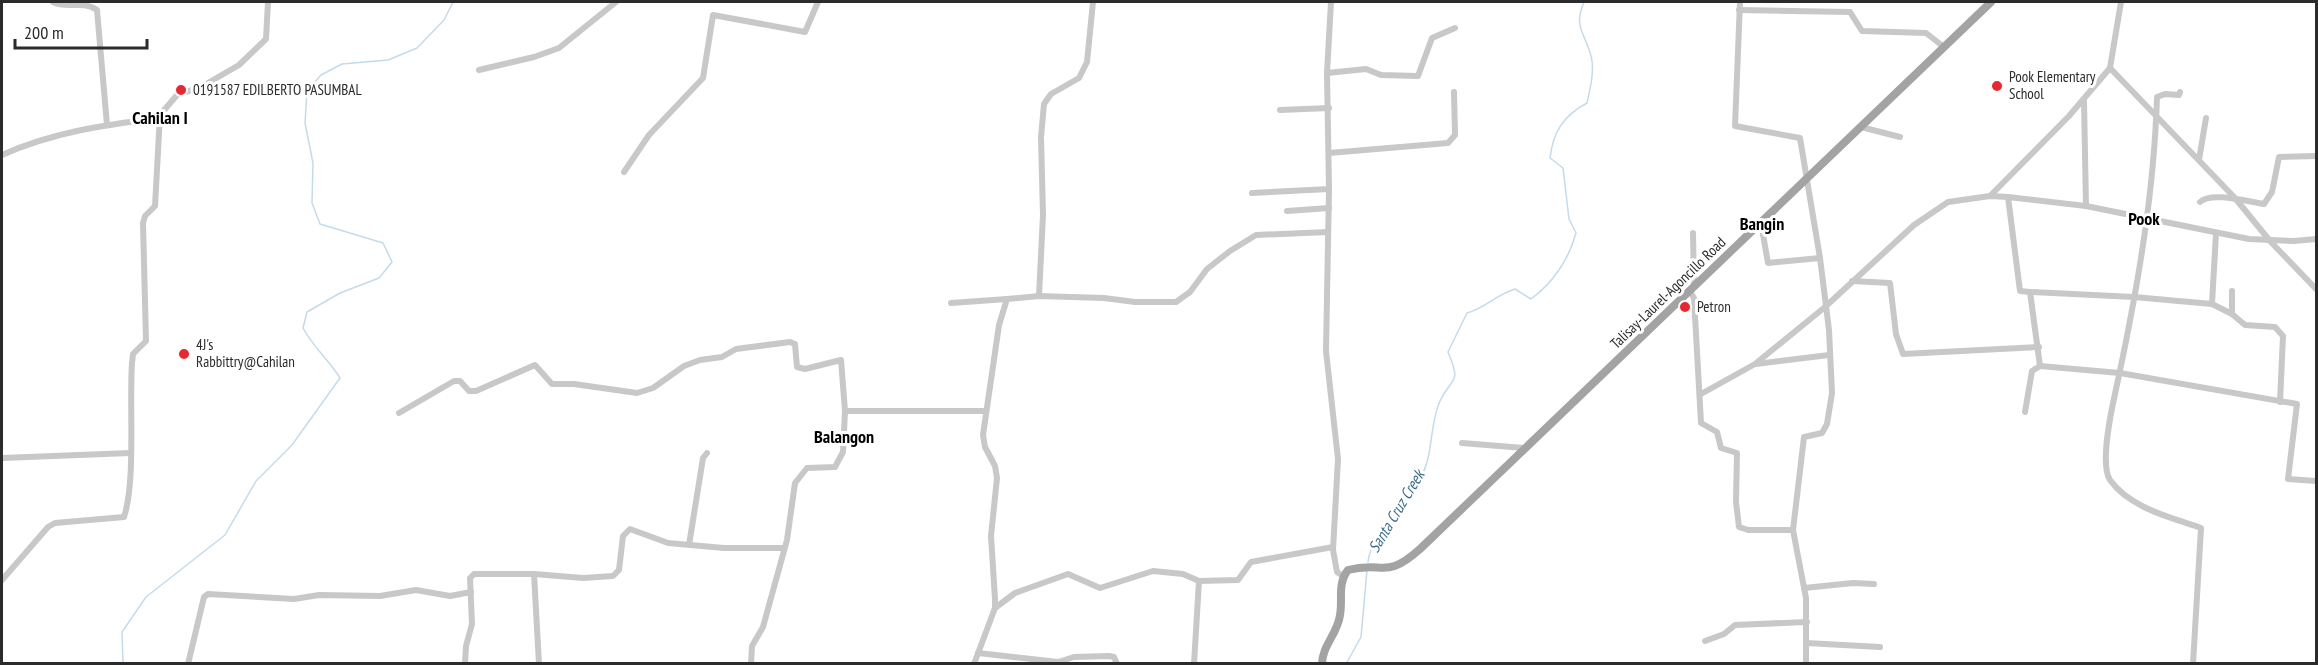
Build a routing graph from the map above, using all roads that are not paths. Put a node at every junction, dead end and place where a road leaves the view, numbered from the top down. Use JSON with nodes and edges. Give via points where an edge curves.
{"nodes":[{"id":1,"x":53,"y":2,"type":"edge"},
{"id":2,"x":268,"y":2,"type":"edge"},
{"id":3,"x":616,"y":2,"type":"edge"},
{"id":4,"x":818,"y":2,"type":"edge"},
{"id":5,"x":1093,"y":2,"type":"edge"},
{"id":6,"x":1331,"y":2,"type":"edge"},
{"id":7,"x":1740,"y":2,"type":"edge"},
{"id":8,"x":1991,"y":2,"type":"edge"},
{"id":9,"x":2121,"y":2,"type":"edge"},
{"id":10,"x":1739,"y":10,"type":"junction"},
{"id":11,"x":1455,"y":28,"type":"dead end"},
{"id":12,"x":1944,"y":47,"type":"junction"},
{"id":13,"x":2110,"y":68,"type":"junction"},
{"id":14,"x":479,"y":70,"type":"dead end"},
{"id":15,"x":1327,"y":72,"type":"junction"},
{"id":16,"x":1454,"y":92,"type":"dead end"},
{"id":17,"x":2180,"y":92,"type":"dead end"},
{"id":18,"x":2084,"y":100,"type":"junction"},
{"id":19,"x":1329,"y":108,"type":"junction"},
{"id":20,"x":1280,"y":110,"type":"dead end"},
{"id":21,"x":2157,"y":116,"type":"junction"},
{"id":22,"x":160,"y":118,"type":"junction"},
{"id":23,"x":2206,"y":118,"type":"dead end"},
{"id":24,"x":107,"y":125,"type":"junction"},
{"id":25,"x":1861,"y":127,"type":"junction"},
{"id":26,"x":1900,"y":137,"type":"dead end"},
{"id":27,"x":1329,"y":153,"type":"junction"},
{"id":28,"x":2,"y":155,"type":"edge"},
{"id":29,"x":2316,"y":156,"type":"edge"},
{"id":30,"x":2199,"y":160,"type":"junction"},
{"id":31,"x":624,"y":172,"type":"dead end"},
{"id":32,"x":1806,"y":180,"type":"junction"},
{"id":33,"x":1329,"y":189,"type":"junction"},
{"id":34,"x":1252,"y":193,"type":"dead end"},
{"id":35,"x":1990,"y":196,"type":"junction"},
{"id":36,"x":2008,"y":197,"type":"junction"},
{"id":37,"x":2235,"y":198,"type":"junction"},
{"id":38,"x":2200,"y":202,"type":"dead end"},
{"id":39,"x":2086,"y":206,"type":"junction"},
{"id":40,"x":1329,"y":208,"type":"junction"},
{"id":41,"x":1287,"y":211,"type":"dead end"},
{"id":42,"x":2147,"y":217,"type":"junction"},
{"id":43,"x":1761,"y":223,"type":"junction"},
{"id":44,"x":1328,"y":232,"type":"junction"},
{"id":45,"x":1693,"y":233,"type":"dead end"},
{"id":46,"x":2216,"y":233,"type":"junction"},
{"id":47,"x":2316,"y":239,"type":"edge"},
{"id":48,"x":2270,"y":241,"type":"junction"},
{"id":49,"x":1820,"y":258,"type":"junction"},
{"id":50,"x":1852,"y":281,"type":"junction"},
{"id":51,"x":1692,"y":287,"type":"junction"},
{"id":52,"x":2316,"y":289,"type":"edge"},
{"id":53,"x":2232,"y":291,"type":"dead end"},
{"id":54,"x":2030,"y":292,"type":"junction"},
{"id":55,"x":1039,"y":297,"type":"junction"},
{"id":56,"x":2134,"y":297,"type":"junction"},
{"id":57,"x":1007,"y":299,"type":"junction"},
{"id":58,"x":951,"y":303,"type":"dead end"},
{"id":59,"x":2212,"y":304,"type":"junction"},
{"id":60,"x":1825,"y":307,"type":"junction"},
{"id":61,"x":2232,"y":314,"type":"junction"},
{"id":62,"x":2039,"y":347,"type":"junction"},
{"id":63,"x":1829,"y":355,"type":"junction"},
{"id":64,"x":1755,"y":364,"type":"junction"},
{"id":65,"x":2040,"y":366,"type":"junction"},
{"id":66,"x":2120,"y":373,"type":"junction"},
{"id":67,"x":1701,"y":394,"type":"junction"},
{"id":68,"x":2280,"y":402,"type":"junction"},
{"id":69,"x":845,"y":411,"type":"junction"},
{"id":70,"x":986,"y":411,"type":"junction"},
{"id":71,"x":2025,"y":412,"type":"dead end"},
{"id":72,"x":399,"y":413,"type":"dead end"},
{"id":73,"x":1462,"y":443,"type":"dead end"},
{"id":74,"x":1524,"y":448,"type":"junction"},
{"id":75,"x":130,"y":453,"type":"junction"},
{"id":76,"x":706,"y":453,"type":"dead end"},
{"id":77,"x":2,"y":458,"type":"edge"},
{"id":78,"x":2316,"y":481,"type":"edge"},
{"id":79,"x":1792,"y":530,"type":"junction"},
{"id":80,"x":689,"y":545,"type":"junction"},
{"id":81,"x":1333,"y":547,"type":"junction"},
{"id":82,"x":784,"y":548,"type":"junction"},
{"id":83,"x":534,"y":574,"type":"junction"},
{"id":84,"x":1343,"y":576,"type":"junction"},
{"id":85,"x":2,"y":580,"type":"edge"},
{"id":86,"x":1200,"y":581,"type":"junction"},
{"id":87,"x":1874,"y":584,"type":"dead end"},
{"id":88,"x":1804,"y":588,"type":"junction"},
{"id":89,"x":471,"y":592,"type":"junction"},
{"id":90,"x":995,"y":608,"type":"junction"},
{"id":91,"x":1807,"y":622,"type":"junction"},
{"id":92,"x":1705,"y":640,"type":"dead end"},
{"id":93,"x":1806,"y":643,"type":"junction"},
{"id":94,"x":1880,"y":647,"type":"dead end"},
{"id":95,"x":978,"y":653,"type":"junction"},
{"id":96,"x":188,"y":663,"type":"edge"},
{"id":97,"x":465,"y":663,"type":"edge"},
{"id":98,"x":539,"y":663,"type":"edge"},
{"id":99,"x":751,"y":663,"type":"edge"},
{"id":100,"x":974,"y":663,"type":"edge"},
{"id":101,"x":1117,"y":663,"type":"edge"},
{"id":102,"x":1194,"y":663,"type":"edge"},
{"id":103,"x":1322,"y":663,"type":"edge"},
{"id":104,"x":1806,"y":663,"type":"edge"},
{"id":105,"x":2193,"y":663,"type":"edge"}],
"edges":[{"from":1,"to":24,"type":"street","via":[[97,10]]},
{"from":2,"to":22,"type":"street","via":[[266,39],[239,65],[201,87],[177,95]]},
{"from":3,"to":14,"type":"street","via":[[559,48]]},
{"from":4,"to":31,"type":"street","via":[[805,32],[713,15],[703,78],[649,135]]},
{"from":5,"to":55,"type":"street","via":[[1087,62],[1079,78],[1051,94],[1044,104]]},
{"from":6,"to":15,"type":"street"},
{"from":7,"to":10,"type":"street"},
{"from":8,"to":12,"type":"main road","name":"Talisay-Laurel-Agoncillo Road"},
{"from":9,"to":13,"type":"street"},
{"from":10,"to":12,"type":"street","via":[[1850,12],[1862,31],[1926,33]]},
{"from":10,"to":32,"type":"street","via":[[1735,126],[1800,138]]},
{"from":11,"to":15,"type":"street","via":[[1432,38],[1418,76],[1381,75],[1366,69]]},
{"from":12,"to":25,"type":"main road","name":"Talisay-Laurel-Agoncillo Road"},
{"from":13,"to":18,"type":"street"},
{"from":13,"to":21,"type":"street"},
{"from":15,"to":19,"type":"street"},
{"from":16,"to":27,"type":"street","via":[[1455,135],[1448,143]]},
{"from":17,"to":21,"type":"street","via":[[2160,94]]},
{"from":18,"to":35,"type":"street"},
{"from":18,"to":39,"type":"street"},
{"from":19,"to":20,"type":"street"},
{"from":19,"to":27,"type":"street"},
{"from":21,"to":30,"type":"street"},
{"from":21,"to":42,"type":"street"},
{"from":22,"to":24,"type":"street"},
{"from":22,"to":75,"type":"street","via":[[155,206],[143,223],[146,341],[133,354]]},
{"from":23,"to":30,"type":"street"},
{"from":24,"to":28,"type":"street","via":[[36,140]]},
{"from":25,"to":26,"type":"street"},
{"from":25,"to":32,"type":"main road","name":"Talisay-Laurel-Agoncillo Road"},
{"from":27,"to":33,"type":"street"},
{"from":29,"to":37,"type":"street","via":[[2279,157],[2272,192],[2264,204]]},
{"from":30,"to":37,"type":"street"},
{"from":32,"to":43,"type":"main road","name":"Talisay-Laurel-Agoncillo Road"},
{"from":32,"to":49,"type":"street"},
{"from":33,"to":34,"type":"street"},
{"from":33,"to":40,"type":"street"},
{"from":35,"to":36,"type":"street"},
{"from":35,"to":50,"type":"street","via":[[1939,207]]},
{"from":36,"to":39,"type":"street"},
{"from":36,"to":54,"type":"street","via":[[2020,291]]},
{"from":37,"to":38,"type":"street","via":[[2205,198]]},
{"from":37,"to":48,"type":"street"},
{"from":39,"to":42,"type":"street"},
{"from":40,"to":41,"type":"street"},
{"from":40,"to":44,"type":"street"},
{"from":42,"to":46,"type":"street"},
{"from":42,"to":56,"type":"street"},
{"from":43,"to":49,"type":"street","via":[[1768,263]]},
{"from":43,"to":51,"type":"main road","name":"Talisay-Laurel-Agoncillo Road"},
{"from":44,"to":55,"type":"street","via":[[1256,235],[1207,269],[1190,292],[1176,302]]},
{"from":44,"to":81,"type":"street","via":[[1326,351],[1338,459]]},
{"from":45,"to":51,"type":"street"},
{"from":46,"to":48,"type":"street"},
{"from":46,"to":59,"type":"street"},
{"from":47,"to":48,"type":"street"},
{"from":48,"to":52,"type":"street"},
{"from":49,"to":60,"type":"street"},
{"from":50,"to":60,"type":"street"},
{"from":50,"to":62,"type":"street","via":[[1890,283],[1896,334],[1903,354]]},
{"from":51,"to":67,"type":"street"},
{"from":51,"to":74,"type":"main road","name":"Talisay-Laurel-Agoncillo Road","via":[[1639,342]]},
{"from":53,"to":61,"type":"street"},
{"from":54,"to":56,"type":"street"},
{"from":54,"to":62,"type":"street"},
{"from":55,"to":57,"type":"street"},
{"from":56,"to":59,"type":"street"},
{"from":56,"to":66,"type":"street"},
{"from":57,"to":58,"type":"street"},
{"from":57,"to":70,"type":"street","via":[[999,325]]},
{"from":59,"to":61,"type":"street"},
{"from":60,"to":63,"type":"street"},
{"from":60,"to":64,"type":"street"},
{"from":61,"to":68,"type":"street","via":[[2246,325],[2275,327],[2283,336]]},
{"from":62,"to":65,"type":"street"},
{"from":63,"to":64,"type":"street"},
{"from":63,"to":79,"type":"street","via":[[1832,393],[1827,424],[1822,433],[1804,437]]},
{"from":64,"to":67,"type":"street"},
{"from":65,"to":66,"type":"street"},
{"from":65,"to":71,"type":"street","via":[[2032,371]]},
{"from":66,"to":68,"type":"street"},
{"from":66,"to":105,"type":"street","via":[[2110,417],[2106,466],[2109,478],[2127,498],[2201,528]]},
{"from":67,"to":79,"type":"street","via":[[1701,423],[1717,432],[1721,448],[1737,453],[1739,527]]},
{"from":68,"to":78,"type":"street","via":[[2297,404],[2288,479]]},
{"from":69,"to":70,"type":"street"},
{"from":69,"to":72,"type":"street","via":[[841,360],[805,369],[797,367],[795,344],[790,342],[736,349],[722,357],[700,360],[684,366],[653,388],[636,393],[552,384],[535,365],[476,391],[469,392],[460,381],[453,381]]},
{"from":69,"to":82,"type":"street","via":[[843,452],[838,463],[831,468],[807,468],[795,483]]},
{"from":70,"to":90,"type":"street","via":[[985,447],[997,478],[991,536]]},
{"from":73,"to":74,"type":"street"},
{"from":74,"to":84,"type":"main road","name":"Talisay-Laurel-Agoncillo Road","via":[[1403,564],[1348,570]]},
{"from":75,"to":77,"type":"street"},
{"from":75,"to":85,"type":"street","via":[[124,517],[55,523]]},
{"from":76,"to":80,"type":"street"},
{"from":79,"to":88,"type":"street"},
{"from":80,"to":82,"type":"street"},
{"from":80,"to":83,"type":"street","via":[[668,543],[630,529],[623,536],[619,570],[613,576]]},
{"from":81,"to":84,"type":"street","via":[[1334,564]]},
{"from":81,"to":86,"type":"street","via":[[1251,562],[1238,580]]},
{"from":82,"to":99,"type":"street","via":[[763,627],[752,646]]},
{"from":83,"to":89,"type":"street","via":[[473,574]]},
{"from":83,"to":98,"type":"street"},
{"from":84,"to":103,"type":"main road","via":[[1341,614]]},
{"from":86,"to":90,"type":"street","via":[[1183,574],[1153,571],[1100,588],[1068,574],[1015,593]]},
{"from":86,"to":102,"type":"street"},
{"from":87,"to":88,"type":"street"},
{"from":88,"to":91,"type":"street"},
{"from":89,"to":96,"type":"street","via":[[450,596],[416,590],[380,596],[294,598],[208,594],[204,597]]},
{"from":89,"to":97,"type":"street","via":[[472,624]]},
{"from":90,"to":95,"type":"street"},
{"from":91,"to":92,"type":"street","via":[[1735,625],[1724,634]]},
{"from":91,"to":93,"type":"street"},
{"from":93,"to":94,"type":"street"},
{"from":93,"to":104,"type":"street"},
{"from":95,"to":100,"type":"street"},
{"from":95,"to":101,"type":"street","via":[[1058,662],[1074,657],[1109,656]]}]}
